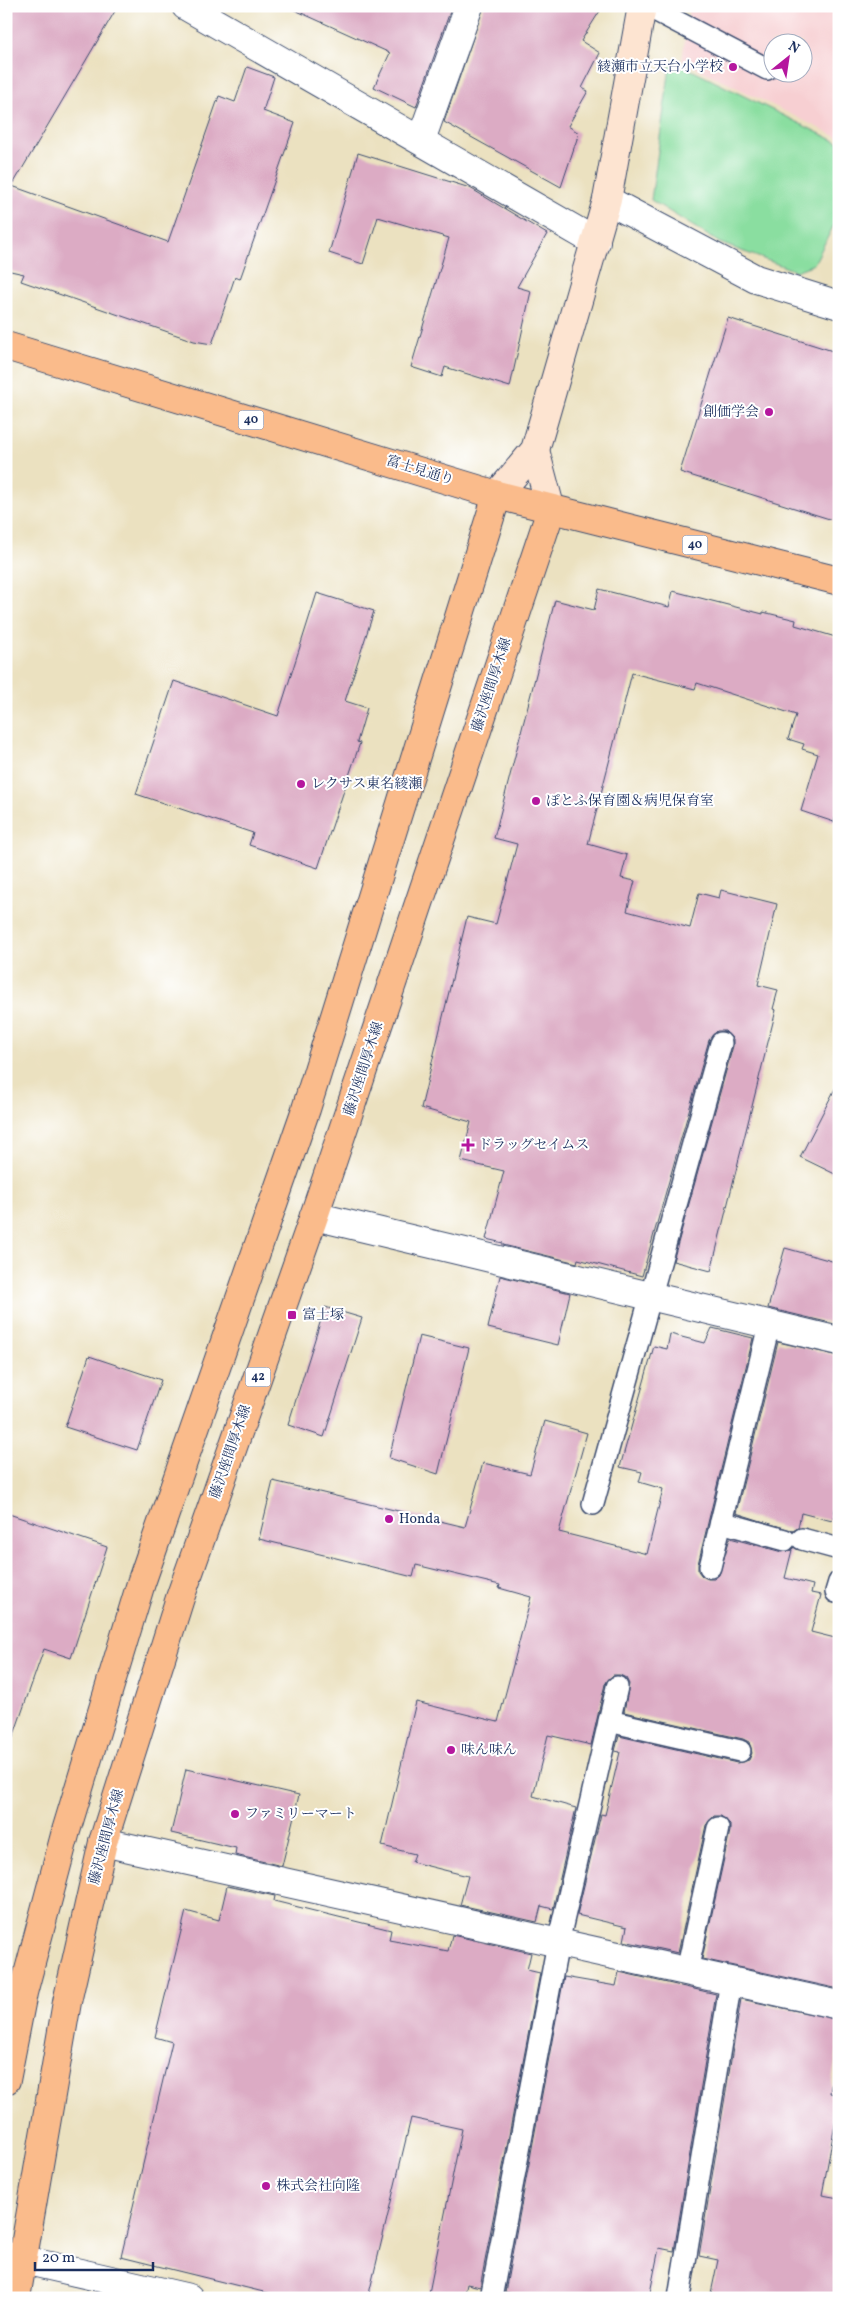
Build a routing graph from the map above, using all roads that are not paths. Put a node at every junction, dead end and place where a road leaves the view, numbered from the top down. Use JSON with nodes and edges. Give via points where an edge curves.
{"nodes":[{"id":1,"x":186,"y":6,"type":"edge"},
{"id":2,"x":469,"y":6,"type":"edge"},
{"id":3,"x":642,"y":6,"type":"edge"},
{"id":4,"x":647,"y":6,"type":"edge"},
{"id":5,"x":762,"y":66,"type":"edge"},
{"id":6,"x":421,"y":140,"type":"junction"},
{"id":7,"x":607,"y":200,"type":"junction"},
{"id":8,"x":596,"y":242,"type":"junction"},
{"id":9,"x":839,"y":305,"type":"edge"},
{"id":10,"x":6,"y":346,"type":"edge"},
{"id":11,"x":535,"y":450,"type":"junction"},
{"id":12,"x":497,"y":495,"type":"junction"},
{"id":13,"x":551,"y":510,"type":"junction"},
{"id":14,"x":839,"y":581,"type":"edge"},
{"id":15,"x":721,"y":1042,"type":"dead end"},
{"id":16,"x":314,"y":1216,"type":"junction"},
{"id":17,"x":652,"y":1297,"type":"junction"},
{"id":18,"x":770,"y":1325,"type":"junction"},
{"id":19,"x":839,"y":1341,"type":"edge"},
{"id":20,"x":593,"y":1504,"type":"dead end"},
{"id":21,"x":721,"y":1522,"type":"junction"},
{"id":22,"x":839,"y":1549,"type":"edge"},
{"id":23,"x":710,"y":1567,"type":"dead end"},
{"id":24,"x":617,"y":1687,"type":"dead end"},
{"id":25,"x":609,"y":1721,"type":"junction"},
{"id":26,"x":740,"y":1751,"type":"dead end"},
{"id":27,"x":718,"y":1828,"type":"dead end"},
{"id":28,"x":103,"y":1842,"type":"junction"},
{"id":29,"x":558,"y":1943,"type":"junction"},
{"id":30,"x":687,"y":1971,"type":"junction"},
{"id":31,"x":731,"y":1981,"type":"junction"},
{"id":32,"x":839,"y":2005,"type":"edge"},
{"id":33,"x":6,"y":2080,"type":"edge"},
{"id":34,"x":14,"y":2258,"type":"edge"},
{"id":35,"x":16,"y":2298,"type":"edge"},
{"id":36,"x":189,"y":2298,"type":"edge"},
{"id":37,"x":491,"y":2298,"type":"edge"},
{"id":38,"x":679,"y":2298,"type":"edge"}],
"edges":[{"from":1,"to":6,"type":"street"},
{"from":2,"to":6,"type":"street"},
{"from":3,"to":7,"type":"street"},
{"from":4,"to":5,"type":"lane"},
{"from":6,"to":8,"type":"street"},
{"from":7,"to":8,"type":"street"},
{"from":7,"to":9,"type":"street","via":[[756,279]]},
{"from":8,"to":11,"type":"street"},
{"from":10,"to":12,"type":"main road","name":"富士見通り","number":"40"},
{"from":11,"to":12,"type":"street"},
{"from":11,"to":13,"type":"street"},
{"from":12,"to":13,"type":"main road","name":"富士見通り","number":"40"},
{"from":12,"to":33,"type":"main road","via":[[306,1109],[141,1583],[66,1831],[23,1993]]},
{"from":13,"to":14,"type":"main road","name":"富士見通り","number":"40"},
{"from":13,"to":16,"type":"main road","name":"藤沢座間厚木線","number":"42"},
{"from":15,"to":17,"type":"lane"},
{"from":16,"to":17,"type":"street"},
{"from":16,"to":28,"type":"main road","name":"藤沢座間厚木線","number":"42","via":[[180,1598]]},
{"from":17,"to":18,"type":"street"},
{"from":17,"to":20,"type":"lane"},
{"from":18,"to":19,"type":"street"},
{"from":18,"to":21,"type":"lane"},
{"from":21,"to":22,"type":"lane"},
{"from":21,"to":23,"type":"lane"},
{"from":24,"to":25,"type":"lane"},
{"from":25,"to":26,"type":"lane"},
{"from":25,"to":29,"type":"lane"},
{"from":27,"to":30,"type":"lane"},
{"from":28,"to":29,"type":"street"},
{"from":28,"to":34,"type":"main road","name":"藤沢座間厚木線","number":"42"},
{"from":29,"to":30,"type":"street"},
{"from":29,"to":37,"type":"lane"},
{"from":30,"to":31,"type":"street"},
{"from":31,"to":32,"type":"street"},
{"from":31,"to":38,"type":"lane"},
{"from":34,"to":35,"type":"main road","name":"藤沢座間厚木線","number":"42"},
{"from":34,"to":36,"type":"street"}]}
